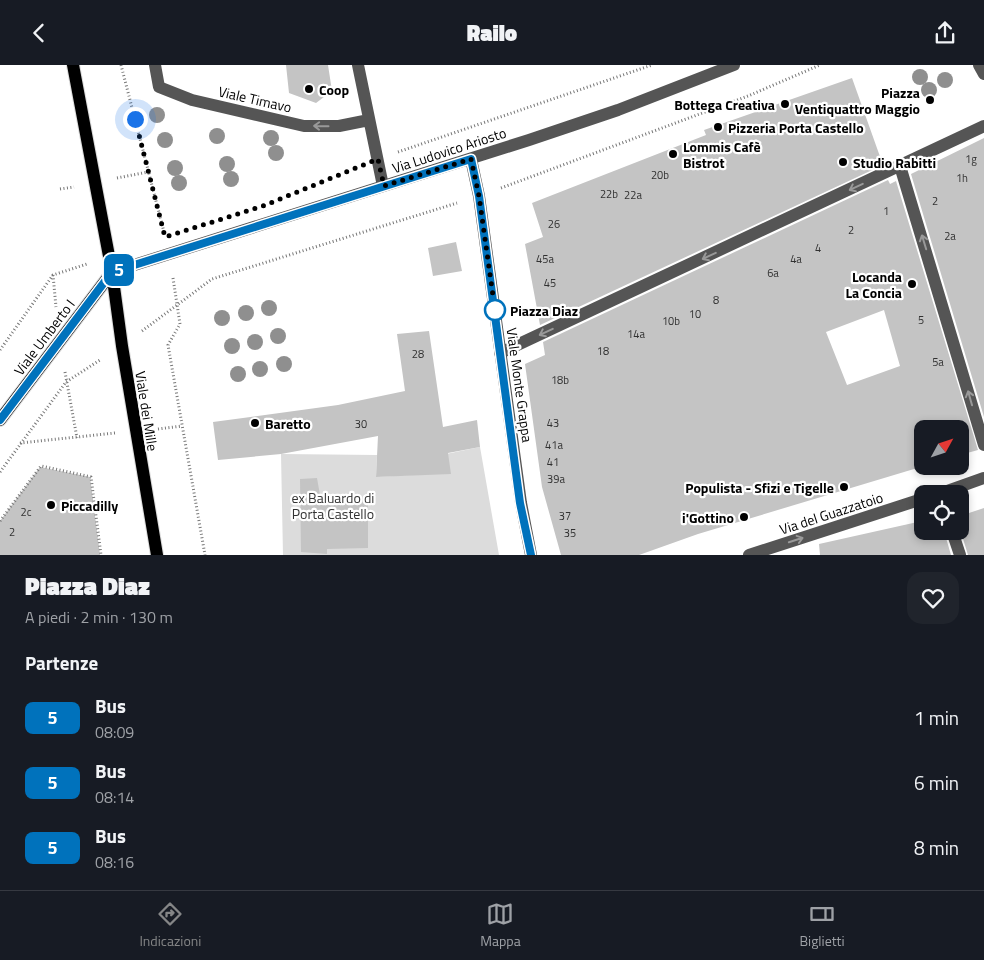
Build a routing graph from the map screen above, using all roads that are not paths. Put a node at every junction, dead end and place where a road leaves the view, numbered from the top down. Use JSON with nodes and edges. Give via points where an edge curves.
{"nodes":[{"id":1,"x":74,"y":65,"type":"edge"},
{"id":2,"x":155,"y":65,"type":"edge"},
{"id":3,"x":358,"y":65,"type":"edge"},
{"id":4,"x":734,"y":65,"type":"edge"},
{"id":5,"x":980,"y":65,"type":"edge"},
{"id":6,"x":984,"y":74,"type":"edge"},
{"id":7,"x":369,"y":120,"type":"junction"},
{"id":8,"x":984,"y":126,"type":"edge"},
{"id":9,"x":471,"y":159,"type":"junction"},
{"id":10,"x":900,"y":166,"type":"junction"},
{"id":11,"x":384,"y":186,"type":"junction"},
{"id":12,"x":112,"y":272,"type":"junction"},
{"id":13,"x":500,"y":353,"type":"junction"},
{"id":14,"x":0,"y":420,"type":"edge"},
{"id":15,"x":984,"y":445,"type":"edge"},
{"id":16,"x":984,"y":479,"type":"edge"},
{"id":17,"x":966,"y":485,"type":"edge"},
{"id":18,"x":914,"y":502,"type":"edge"},
{"id":19,"x":955,"y":540,"type":"edge"},
{"id":20,"x":157,"y":555,"type":"edge"},
{"id":21,"x":530,"y":555,"type":"edge"},
{"id":22,"x":749,"y":555,"type":"edge"},
{"id":23,"x":960,"y":555,"type":"edge"}],
"edges":[{"from":1,"to":12,"type":"main road"},
{"from":7,"to":2,"type":"street","name":"Viale Timavo","one_way":true,"via":[[339,126],[304,125],[192,100],[159,87]]},
{"from":3,"to":7,"type":"street"},
{"from":4,"to":9,"type":"street","name":"Via Ludovico Ariosto","via":[[618,110]]},
{"from":5,"to":6,"type":"street"},
{"from":7,"to":11,"type":"street"},
{"from":8,"to":10,"type":"street"},
{"from":9,"to":11,"type":"street","name":"Via Ludovico Ariosto"},
{"from":9,"to":13,"type":"street","name":"Viale Monte Grappa"},
{"from":10,"to":13,"type":"street","one_way":true},
{"from":15,"to":10,"type":"street","one_way":true},
{"from":11,"to":12,"type":"street","name":"Via Ludovico Ariosto"},
{"from":12,"to":14,"type":"main road","name":"Viale Umberto I"},
{"from":12,"to":20,"type":"main road","name":"Viale dei Mille"},
{"from":13,"to":21,"type":"street","name":"Viale Monte Grappa"},
{"from":16,"to":17,"type":"street"},
{"from":22,"to":18,"type":"street","name":"Via del Guazzatoio","one_way":true},
{"from":19,"to":23,"type":"street"}]}
